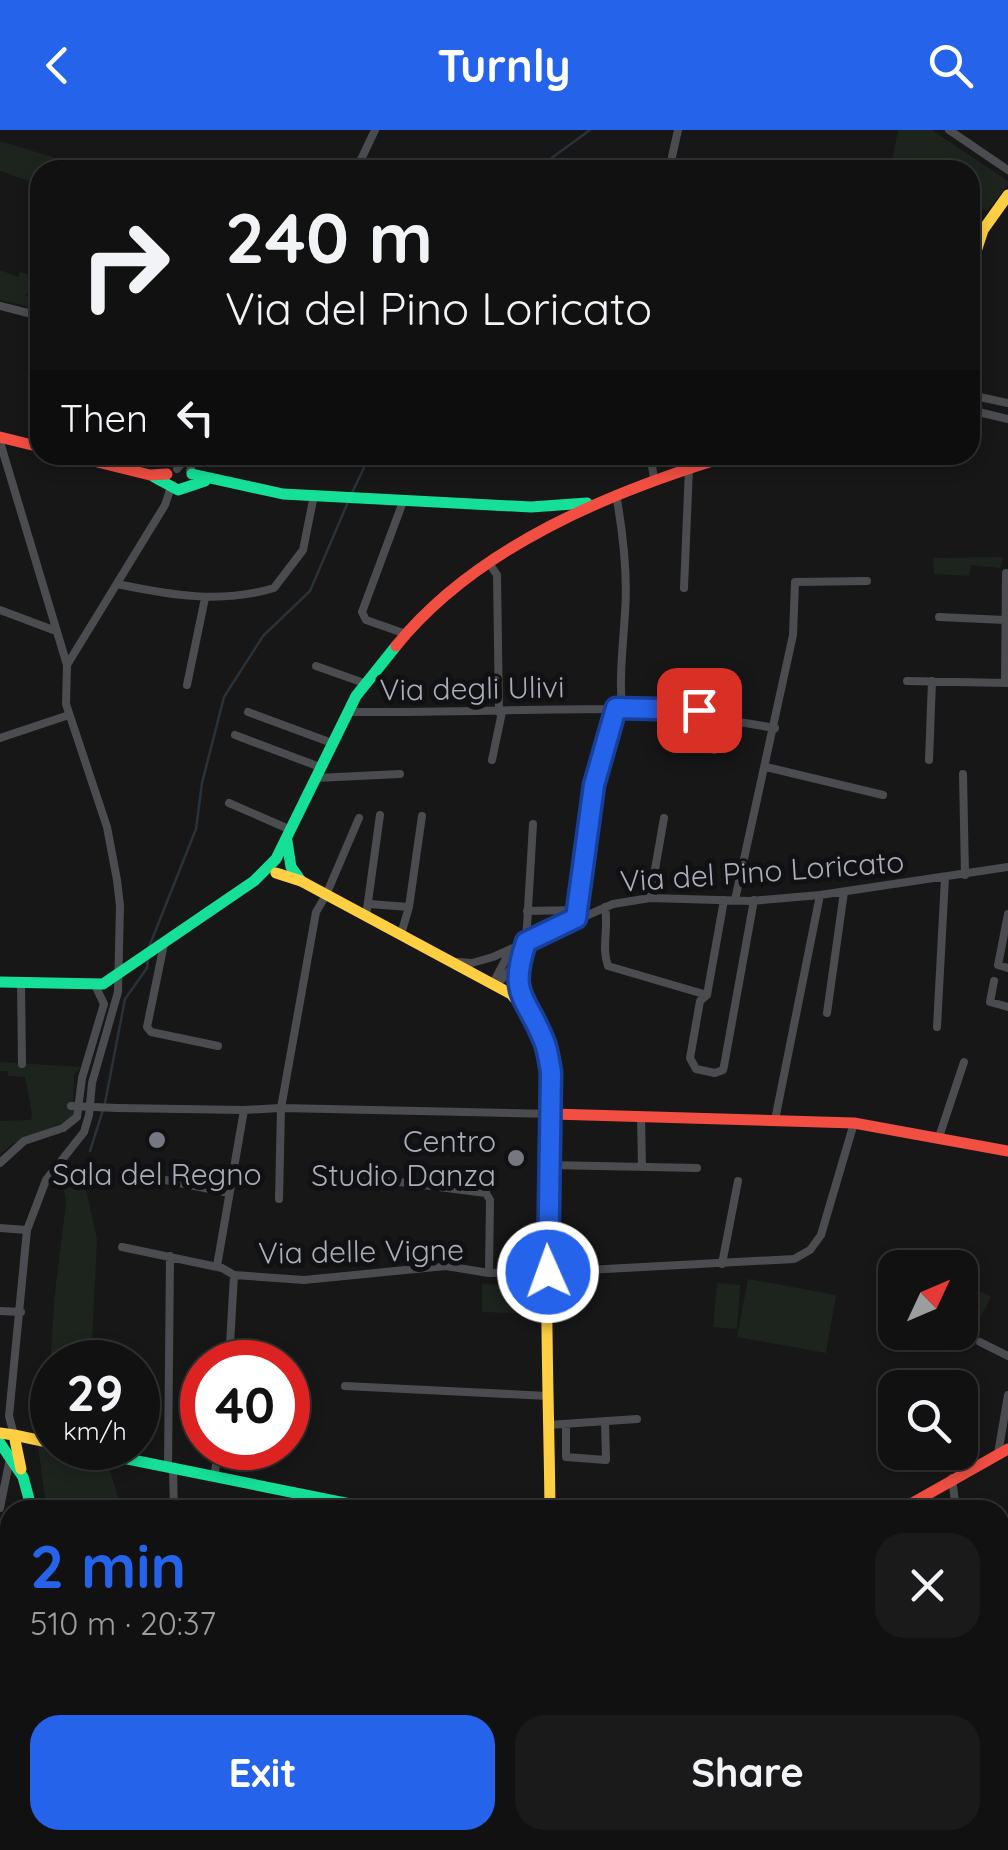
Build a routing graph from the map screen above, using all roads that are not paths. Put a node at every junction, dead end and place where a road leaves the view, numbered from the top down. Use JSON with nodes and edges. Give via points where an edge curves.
{"nodes":[{"id":1,"x":375,"y":130,"type":"edge"},
{"id":2,"x":678,"y":130,"type":"edge"},
{"id":3,"x":949,"y":130,"type":"edge"},
{"id":4,"x":361,"y":160,"type":"edge"},
{"id":5,"x":671,"y":160,"type":"edge"},
{"id":6,"x":1008,"y":170,"type":"edge"},
{"id":7,"x":1008,"y":195,"type":"edge"},
{"id":8,"x":980,"y":237,"type":"edge"},
{"id":9,"x":0,"y":306,"type":"edge"},
{"id":10,"x":30,"y":314,"type":"edge"},
{"id":11,"x":980,"y":396,"type":"edge"},
{"id":12,"x":1008,"y":403,"type":"edge"},
{"id":13,"x":980,"y":412,"type":"edge"},
{"id":14,"x":1008,"y":419,"type":"edge"},
{"id":15,"x":0,"y":439,"type":"edge"},
{"id":16,"x":30,"y":445,"type":"edge"},
{"id":17,"x":111,"y":465,"type":"edge"},
{"id":18,"x":187,"y":465,"type":"edge"},
{"id":19,"x":652,"y":465,"type":"edge"},
{"id":20,"x":699,"y":465,"type":"edge"},
{"id":21,"x":689,"y":468,"type":"junction"},
{"id":22,"x":654,"y":478,"type":"junction"},
{"id":23,"x":180,"y":479,"type":"junction"},
{"id":24,"x":616,"y":494,"type":"junction"},
{"id":25,"x":314,"y":495,"type":"junction"},
{"id":26,"x":404,"y":498,"type":"junction"},
{"id":27,"x":597,"y":503,"type":"junction"},
{"id":28,"x":556,"y":505,"type":"junction"},
{"id":29,"x":531,"y":507,"type":"junction"},
{"id":30,"x":561,"y":520,"type":"junction"},
{"id":31,"x":539,"y":530,"type":"junction"},
{"id":32,"x":489,"y":563,"type":"junction"},
{"id":33,"x":1006,"y":573,"type":"edge"},
{"id":34,"x":867,"y":581,"type":"dead end"},
{"id":35,"x":117,"y":584,"type":"junction"},
{"id":36,"x":684,"y":588,"type":"dead end"},
{"id":37,"x":205,"y":598,"type":"junction"},
{"id":38,"x":0,"y":610,"type":"edge"},
{"id":39,"x":939,"y":617,"type":"dead end"},
{"id":40,"x":1005,"y":620,"type":"junction"},
{"id":41,"x":56,"y":630,"type":"junction"},
{"id":42,"x":406,"y":634,"type":"junction"},
{"id":43,"x":66,"y":665,"type":"junction"},
{"id":44,"x":316,"y":666,"type":"dead end"},
{"id":45,"x":907,"y":681,"type":"dead end"},
{"id":46,"x":932,"y":681,"type":"junction"},
{"id":47,"x":1006,"y":683,"type":"edge"},
{"id":48,"x":364,"y":684,"type":"junction"},
{"id":49,"x":188,"y":685,"type":"dead end"},
{"id":50,"x":619,"y":708,"type":"junction"},
{"id":51,"x":248,"y":712,"type":"dead end"},
{"id":52,"x":347,"y":712,"type":"junction"},
{"id":53,"x":500,"y":712,"type":"junction"},
{"id":54,"x":69,"y":715,"type":"junction"},
{"id":55,"x":720,"y":716,"type":"junction"},
{"id":56,"x":775,"y":728,"type":"junction"},
{"id":57,"x":235,"y":735,"type":"dead end"},
{"id":58,"x":0,"y":738,"type":"edge"},
{"id":59,"x":332,"y":743,"type":"junction"},
{"id":60,"x":714,"y":750,"type":"dead end"},
{"id":61,"x":492,"y":760,"type":"dead end"},
{"id":62,"x":929,"y":760,"type":"dead end"},
{"id":63,"x":766,"y":767,"type":"junction"},
{"id":64,"x":318,"y":772,"type":"junction"},
{"id":65,"x":400,"y":774,"type":"dead end"},
{"id":66,"x":963,"y":774,"type":"dead end"},
{"id":67,"x":883,"y":795,"type":"dead end"},
{"id":68,"x":229,"y":804,"type":"dead end"},
{"id":69,"x":380,"y":815,"type":"dead end"},
{"id":70,"x":422,"y":816,"type":"dead end"},
{"id":71,"x":358,"y":818,"type":"dead end"},
{"id":72,"x":664,"y":818,"type":"dead end"},
{"id":73,"x":533,"y":824,"type":"dead end"},
{"id":74,"x":288,"y":840,"type":"junction"},
{"id":75,"x":276,"y":859,"type":"junction"},
{"id":76,"x":1008,"y":866,"type":"edge"},
{"id":77,"x":276,"y":873,"type":"junction"},
{"id":78,"x":965,"y":875,"type":"junction"},
{"id":79,"x":944,"y":878,"type":"junction"},
{"id":80,"x":254,"y":881,"type":"junction"},
{"id":81,"x":302,"y":881,"type":"junction"},
{"id":82,"x":844,"y":892,"type":"junction"},
{"id":83,"x":326,"y":895,"type":"junction"},
{"id":84,"x":820,"y":895,"type":"junction"},
{"id":85,"x":650,"y":898,"type":"junction"},
{"id":86,"x":724,"y":900,"type":"junction"},
{"id":87,"x":735,"y":900,"type":"junction"},
{"id":88,"x":754,"y":900,"type":"junction"},
{"id":89,"x":408,"y":907,"type":"junction"},
{"id":90,"x":605,"y":907,"type":"junction"},
{"id":91,"x":367,"y":910,"type":"junction"},
{"id":92,"x":527,"y":911,"type":"junction"},
{"id":93,"x":576,"y":914,"type":"junction"},
{"id":94,"x":1008,"y":914,"type":"edge"},
{"id":95,"x":400,"y":934,"type":"junction"},
{"id":96,"x":166,"y":940,"type":"junction"},
{"id":97,"x":526,"y":942,"type":"junction"},
{"id":98,"x":511,"y":949,"type":"junction"},
{"id":99,"x":521,"y":958,"type":"junction"},
{"id":100,"x":450,"y":961,"type":"junction"},
{"id":101,"x":1008,"y":968,"type":"edge"},
{"id":102,"x":118,"y":976,"type":"junction"},
{"id":103,"x":994,"y":981,"type":"dead end"},
{"id":104,"x":0,"y":982,"type":"edge"},
{"id":105,"x":493,"y":983,"type":"junction"},
{"id":106,"x":22,"y":984,"type":"junction"},
{"id":107,"x":96,"y":985,"type":"junction"},
{"id":108,"x":707,"y":995,"type":"junction"},
{"id":109,"x":522,"y":1003,"type":"junction"},
{"id":110,"x":1008,"y":1007,"type":"edge"},
{"id":111,"x":826,"y":1013,"type":"dead end"},
{"id":112,"x":938,"y":1028,"type":"dead end"},
{"id":113,"x":218,"y":1046,"type":"dead end"},
{"id":114,"x":964,"y":1062,"type":"dead end"},
{"id":115,"x":22,"y":1064,"type":"dead end"},
{"id":116,"x":71,"y":1106,"type":"dead end"},
{"id":117,"x":282,"y":1108,"type":"junction"},
{"id":118,"x":244,"y":1110,"type":"junction"},
{"id":119,"x":552,"y":1114,"type":"junction"},
{"id":120,"x":640,"y":1116,"type":"junction"},
{"id":121,"x":775,"y":1120,"type":"junction"},
{"id":122,"x":854,"y":1123,"type":"junction"},
{"id":123,"x":939,"y":1137,"type":"junction"},
{"id":124,"x":1008,"y":1151,"type":"edge"},
{"id":125,"x":0,"y":1163,"type":"edge"},
{"id":126,"x":550,"y":1165,"type":"junction"},
{"id":127,"x":642,"y":1167,"type":"junction"},
{"id":128,"x":697,"y":1168,"type":"dead end"},
{"id":129,"x":126,"y":1172,"type":"dead end"},
{"id":130,"x":368,"y":1178,"type":"dead end"},
{"id":131,"x":738,"y":1180,"type":"dead end"},
{"id":132,"x":229,"y":1193,"type":"junction"},
{"id":133,"x":280,"y":1198,"type":"dead end"},
{"id":134,"x":0,"y":1228,"type":"edge"},
{"id":135,"x":26,"y":1230,"type":"junction"},
{"id":136,"x":122,"y":1247,"type":"dead end"},
{"id":137,"x":170,"y":1256,"type":"junction"},
{"id":138,"x":722,"y":1264,"type":"junction"},
{"id":139,"x":217,"y":1266,"type":"junction"},
{"id":140,"x":548,"y":1272,"type":"junction"},
{"id":141,"x":490,"y":1273,"type":"junction"},
{"id":142,"x":234,"y":1275,"type":"junction"},
{"id":143,"x":0,"y":1311,"type":"edge"},
{"id":144,"x":21,"y":1312,"type":"junction"},
{"id":145,"x":230,"y":1340,"type":"edge"},
{"id":146,"x":980,"y":1342,"type":"dead end"},
{"id":147,"x":1008,"y":1356,"type":"edge"},
{"id":148,"x":344,"y":1386,"type":"dead end"},
{"id":149,"x":1008,"y":1395,"type":"edge"},
{"id":150,"x":548,"y":1396,"type":"junction"},
{"id":151,"x":637,"y":1419,"type":"dead end"},
{"id":152,"x":605,"y":1422,"type":"junction"},
{"id":153,"x":566,"y":1424,"type":"junction"},
{"id":154,"x":548,"y":1425,"type":"junction"},
{"id":155,"x":0,"y":1433,"type":"edge"},
{"id":156,"x":14,"y":1435,"type":"junction"},
{"id":157,"x":30,"y":1438,"type":"edge"},
{"id":158,"x":0,"y":1443,"type":"edge"},
{"id":159,"x":1003,"y":1451,"type":"edge"},
{"id":160,"x":10,"y":1458,"type":"junction"},
{"id":161,"x":160,"y":1466,"type":"edge"},
{"id":162,"x":171,"y":1468,"type":"junction"},
{"id":163,"x":215,"y":1470,"type":"edge"},
{"id":164,"x":23,"y":1477,"type":"junction"},
{"id":165,"x":214,"y":1477,"type":"junction"},
{"id":166,"x":952,"y":1478,"type":"junction"},
{"id":167,"x":2,"y":1500,"type":"edge"},
{"id":168,"x":29,"y":1500,"type":"edge"},
{"id":169,"x":173,"y":1500,"type":"edge"},
{"id":170,"x":330,"y":1500,"type":"edge"},
{"id":171,"x":548,"y":1500,"type":"edge"},
{"id":172,"x":916,"y":1500,"type":"edge"},
{"id":173,"x":955,"y":1500,"type":"edge"}],
"edges":[{"from":1,"to":4,"type":"street"},
{"from":2,"to":5,"type":"street"},
{"from":3,"to":6,"type":"street"},
{"from":7,"to":8,"type":"street"},
{"from":9,"to":10,"type":"street"},
{"from":11,"to":12,"type":"street"},
{"from":13,"to":14,"type":"street"},
{"from":15,"to":16,"type":"street"},
{"from":15,"to":41,"type":"street"},
{"from":17,"to":23,"type":"street"},
{"from":18,"to":23,"type":"street"},
{"from":19,"to":22,"type":"street"},
{"from":20,"to":21,"type":"street"},
{"from":21,"to":22,"type":"street"},
{"from":21,"to":36,"type":"street"},
{"from":22,"to":24,"type":"street"},
{"from":23,"to":25,"type":"street"},
{"from":23,"to":35,"type":"street"},
{"from":24,"to":27,"type":"street"},
{"from":24,"to":50,"type":"street","via":[[625,573]]},
{"from":25,"to":26,"type":"street"},
{"from":25,"to":37,"type":"street","via":[[303,550],[280,584]]},
{"from":26,"to":29,"type":"street"},
{"from":26,"to":42,"type":"street","via":[[362,612],[366,620]]},
{"from":27,"to":28,"type":"street"},
{"from":27,"to":30,"type":"street"},
{"from":28,"to":29,"type":"street"},
{"from":28,"to":30,"type":"street"},
{"from":29,"to":30,"type":"street"},
{"from":29,"to":31,"type":"street","via":[[540,515]]},
{"from":30,"to":31,"type":"street"},
{"from":31,"to":32,"type":"street"},
{"from":32,"to":42,"type":"street"},
{"from":32,"to":53,"type":"street","via":[[498,575]]},
{"from":33,"to":40,"type":"street"},
{"from":34,"to":56,"type":"street","via":[[795,582],[794,635]]},
{"from":35,"to":37,"type":"street"},
{"from":35,"to":43,"type":"street"},
{"from":37,"to":49,"type":"street"},
{"from":38,"to":41,"type":"street"},
{"from":39,"to":40,"type":"street"},
{"from":40,"to":47,"type":"street"},
{"from":41,"to":43,"type":"street"},
{"from":42,"to":48,"type":"street"},
{"from":43,"to":54,"type":"street"},
{"from":44,"to":48,"type":"street"},
{"from":45,"to":46,"type":"street"},
{"from":46,"to":47,"type":"street"},
{"from":46,"to":62,"type":"street"},
{"from":48,"to":52,"type":"street"},
{"from":50,"to":53,"type":"street","name":"Via degli Ulivi"},
{"from":50,"to":55,"type":"street","name":"Via degli Ulivi"},
{"from":50,"to":93,"type":"street","via":[[594,785]]},
{"from":51,"to":59,"type":"street"},
{"from":52,"to":53,"type":"street","name":"Via degli Ulivi"},
{"from":52,"to":59,"type":"street"},
{"from":53,"to":61,"type":"street"},
{"from":54,"to":58,"type":"street"},
{"from":54,"to":102,"type":"street","via":[[117,880]]},
{"from":55,"to":56,"type":"street","name":"Via degli Ulivi"},
{"from":55,"to":60,"type":"street"},
{"from":56,"to":63,"type":"street"},
{"from":57,"to":64,"type":"street"},
{"from":59,"to":64,"type":"street"},
{"from":63,"to":67,"type":"street"},
{"from":63,"to":87,"type":"street"},
{"from":64,"to":65,"type":"street"},
{"from":64,"to":74,"type":"street"},
{"from":66,"to":78,"type":"street"},
{"from":68,"to":74,"type":"street"},
{"from":69,"to":91,"type":"street"},
{"from":70,"to":89,"type":"street"},
{"from":71,"to":83,"type":"street"},
{"from":72,"to":85,"type":"street"},
{"from":73,"to":92,"type":"street"},
{"from":74,"to":75,"type":"street"},
{"from":74,"to":77,"type":"street"},
{"from":74,"to":81,"type":"street"},
{"from":75,"to":77,"type":"street"},
{"from":75,"to":80,"type":"street"},
{"from":76,"to":78,"type":"street","name":"Via del Pino Loricato"},
{"from":77,"to":80,"type":"street"},
{"from":77,"to":81,"type":"street"},
{"from":78,"to":79,"type":"street","name":"Via del Pino Loricato"},
{"from":79,"to":82,"type":"street","name":"Via del Pino Loricato"},
{"from":79,"to":112,"type":"street"},
{"from":80,"to":96,"type":"street"},
{"from":81,"to":83,"type":"street"},
{"from":82,"to":84,"type":"street","name":"Via del Pino Loricato"},
{"from":82,"to":111,"type":"street"},
{"from":83,"to":91,"type":"street"},
{"from":83,"to":117,"type":"street","via":[[316,912]]},
{"from":84,"to":88,"type":"street","name":"Via del Pino Loricato"},
{"from":84,"to":121,"type":"street"},
{"from":85,"to":86,"type":"street","name":"Via del Pino Loricato"},
{"from":85,"to":90,"type":"street","name":"Via del Pino Loricato"},
{"from":86,"to":87,"type":"street","name":"Via del Pino Loricato"},
{"from":86,"to":108,"type":"street"},
{"from":87,"to":88,"type":"street","name":"Via del Pino Loricato"},
{"from":88,"to":108,"type":"street","via":[[719,1072],[696,1069],[690,1058],[700,1001]]},
{"from":89,"to":91,"type":"street"},
{"from":89,"to":95,"type":"street"},
{"from":90,"to":93,"type":"street","name":"Via del Pino Loricato"},
{"from":90,"to":108,"type":"street","via":[[608,966]]},
{"from":91,"to":95,"type":"street"},
{"from":92,"to":93,"type":"street"},
{"from":92,"to":97,"type":"street"},
{"from":93,"to":97,"type":"street","name":"Via del Pino Loricato"},
{"from":94,"to":101,"type":"street","via":[[998,965]]},
{"from":95,"to":100,"type":"street"},
{"from":96,"to":102,"type":"street"},
{"from":96,"to":113,"type":"street","via":[[147,1027]]},
{"from":97,"to":98,"type":"street","name":"Via del Pino Loricato"},
{"from":97,"to":99,"type":"street"},
{"from":98,"to":100,"type":"street","name":"Via del Pino Loricato","via":[[472,963]]},
{"from":98,"to":105,"type":"street"},
{"from":99,"to":105,"type":"street"},
{"from":99,"to":109,"type":"street"},
{"from":100,"to":105,"type":"street"},
{"from":102,"to":107,"type":"street"},
{"from":102,"to":135,"type":"street","via":[[84,1132],[46,1180]]},
{"from":103,"to":110,"type":"street","via":[[990,1002]]},
{"from":104,"to":106,"type":"street"},
{"from":105,"to":109,"type":"street"},
{"from":106,"to":107,"type":"street"},
{"from":106,"to":115,"type":"street"},
{"from":107,"to":125,"type":"street","via":[[103,1010],[77,1117],[24,1141]]},
{"from":109,"to":119,"type":"street","via":[[545,1043]]},
{"from":114,"to":123,"type":"street"},
{"from":116,"to":118,"type":"street","bridge":true},
{"from":117,"to":118,"type":"street"},
{"from":117,"to":119,"type":"street"},
{"from":117,"to":133,"type":"street"},
{"from":118,"to":132,"type":"street"},
{"from":119,"to":120,"type":"street"},
{"from":119,"to":126,"type":"street"},
{"from":120,"to":121,"type":"street"},
{"from":120,"to":127,"type":"street"},
{"from":121,"to":122,"type":"street"},
{"from":122,"to":123,"type":"street"},
{"from":122,"to":138,"type":"street","name":"Via delle Vigne","via":[[810,1250],[794,1259]]},
{"from":123,"to":124,"type":"street"},
{"from":126,"to":127,"type":"street"},
{"from":126,"to":140,"type":"street"},
{"from":127,"to":128,"type":"street"},
{"from":129,"to":132,"type":"street"},
{"from":130,"to":141,"type":"street","via":[[486,1193]]},
{"from":131,"to":138,"type":"street"},
{"from":132,"to":139,"type":"street"},
{"from":134,"to":135,"type":"street"},
{"from":135,"to":144,"type":"street"},
{"from":136,"to":137,"type":"street"},
{"from":137,"to":139,"type":"street"},
{"from":137,"to":162,"type":"street"},
{"from":138,"to":140,"type":"street","name":"Via delle Vigne"},
{"from":139,"to":142,"type":"street"},
{"from":140,"to":141,"type":"street","name":"Via delle Vigne"},
{"from":140,"to":150,"type":"street"},
{"from":141,"to":142,"type":"street","name":"Via delle Vigne","via":[[446,1266],[317,1279]]},
{"from":142,"to":145,"type":"street"},
{"from":143,"to":144,"type":"street"},
{"from":144,"to":156,"type":"street","via":[[9,1416]]},
{"from":146,"to":147,"type":"street"},
{"from":148,"to":150,"type":"street"},
{"from":149,"to":159,"type":"street"},
{"from":150,"to":154,"type":"street"},
{"from":151,"to":152,"type":"street"},
{"from":152,"to":153,"type":"street"},
{"from":152,"to":153,"type":"street","via":[[606,1460],[566,1457]]},
{"from":153,"to":154,"type":"street"},
{"from":154,"to":171,"type":"street"},
{"from":155,"to":156,"type":"street"},
{"from":156,"to":157,"type":"street"},
{"from":156,"to":164,"type":"street"},
{"from":158,"to":160,"type":"street"},
{"from":159,"to":166,"type":"street"},
{"from":160,"to":164,"type":"street"},
{"from":160,"to":167,"type":"street"},
{"from":161,"to":162,"type":"street"},
{"from":162,"to":165,"type":"street"},
{"from":162,"to":169,"type":"street"},
{"from":163,"to":165,"type":"street"},
{"from":164,"to":168,"type":"street"},
{"from":165,"to":170,"type":"street"},
{"from":166,"to":172,"type":"street"},
{"from":166,"to":173,"type":"street"}]}
